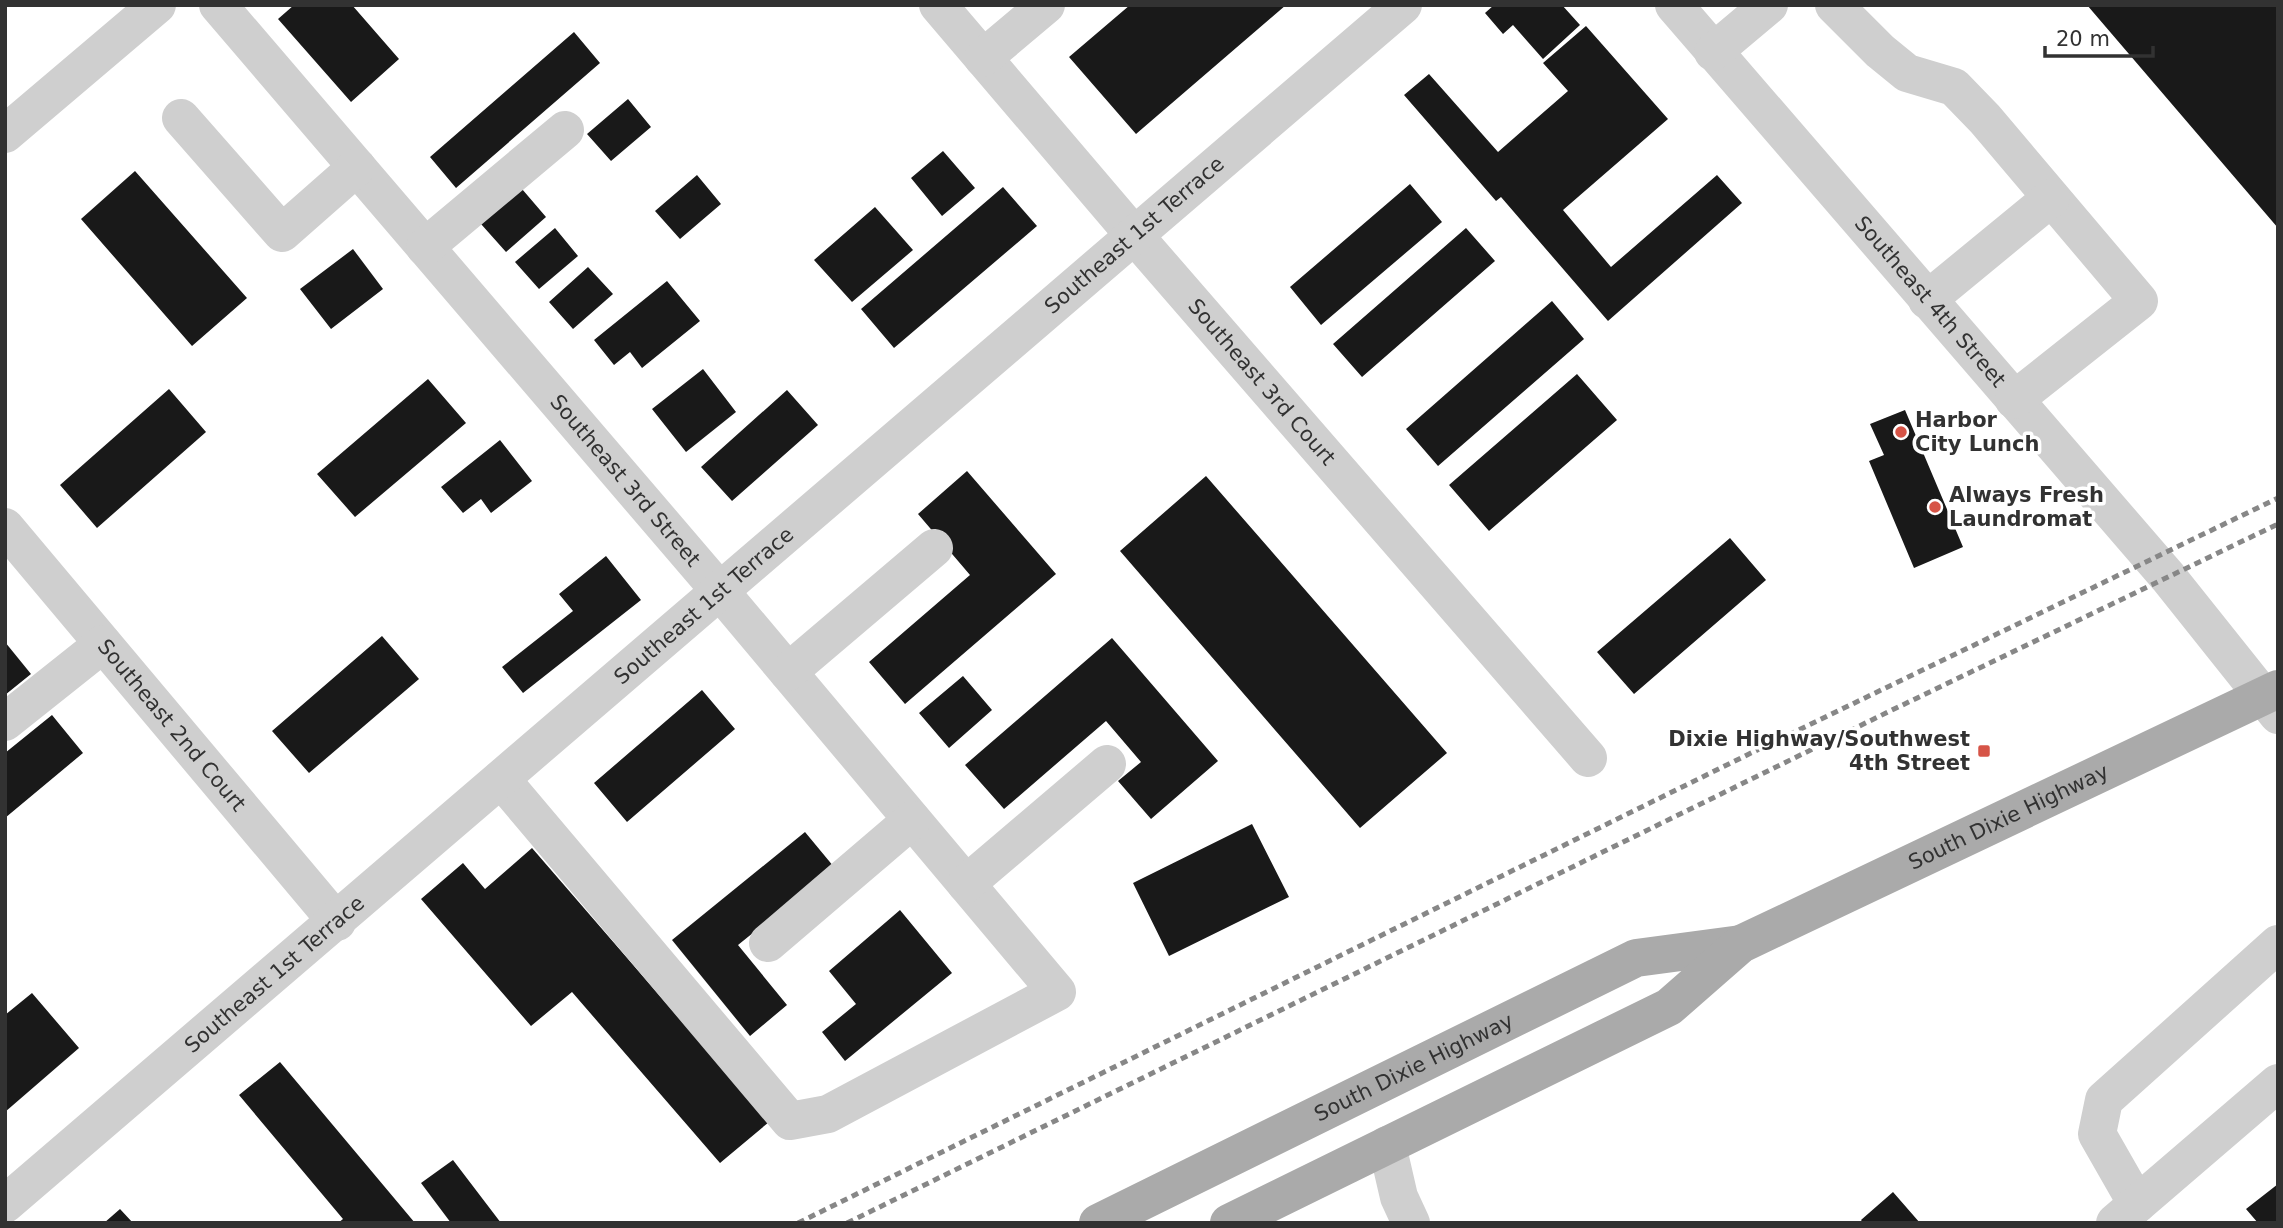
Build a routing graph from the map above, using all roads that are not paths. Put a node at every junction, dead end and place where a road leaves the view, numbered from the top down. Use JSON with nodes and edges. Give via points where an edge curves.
{"nodes":[{"id":1,"x":157,"y":5,"type":"edge"},
{"id":2,"x":218,"y":5,"type":"edge"},
{"id":3,"x":938,"y":5,"type":"edge"},
{"id":4,"x":1046,"y":5,"type":"edge"},
{"id":5,"x":1403,"y":5,"type":"edge"},
{"id":6,"x":1674,"y":5,"type":"edge"},
{"id":7,"x":1769,"y":5,"type":"edge"},
{"id":8,"x":1834,"y":5,"type":"edge"},
{"id":9,"x":1713,"y":52,"type":"junction"},
{"id":10,"x":984,"y":58,"type":"junction"},
{"id":11,"x":181,"y":118,"type":"dead end"},
{"id":12,"x":565,"y":130,"type":"dead end"},
{"id":13,"x":5,"y":134,"type":"edge"},
{"id":14,"x":357,"y":167,"type":"junction"},
{"id":15,"x":2051,"y":198,"type":"junction"},
{"id":16,"x":1134,"y":235,"type":"junction"},
{"id":17,"x":425,"y":247,"type":"junction"},
{"id":18,"x":1927,"y":300,"type":"junction"},
{"id":19,"x":2014,"y":401,"type":"junction"},
{"id":20,"x":5,"y":527,"type":"edge"},
{"id":21,"x":934,"y":548,"type":"dead end"},
{"id":22,"x":719,"y":590,"type":"junction"},
{"id":23,"x":103,"y":644,"type":"junction"},
{"id":24,"x":788,"y":672,"type":"junction"},
{"id":25,"x":2273,"y":700,"type":"edge"},
{"id":26,"x":5,"y":722,"type":"edge"},
{"id":27,"x":1588,"y":758,"type":"dead end"},
{"id":28,"x":1107,"y":764,"type":"dead end"},
{"id":29,"x":501,"y":779,"type":"junction"},
{"id":30,"x":912,"y":820,"type":"junction"},
{"id":31,"x":966,"y":884,"type":"junction"},
{"id":32,"x":337,"y":922,"type":"junction"},
{"id":33,"x":768,"y":943,"type":"dead end"},
{"id":34,"x":1741,"y":944,"type":"junction"},
{"id":35,"x":2278,"y":944,"type":"edge"},
{"id":36,"x":2278,"y":1083,"type":"edge"},
{"id":37,"x":1387,"y":1146,"type":"junction"},
{"id":38,"x":5,"y":1204,"type":"edge"},
{"id":39,"x":2126,"y":1213,"type":"edge"},
{"id":40,"x":1098,"y":1223,"type":"edge"},
{"id":41,"x":1229,"y":1223,"type":"edge"},
{"id":42,"x":1411,"y":1223,"type":"edge"}],
"edges":[{"from":1,"to":13,"type":"street"},
{"from":2,"to":14,"type":"street","name":"Southeast 3rd Street"},
{"from":3,"to":10,"type":"street","name":"Southeast 3rd Court"},
{"from":4,"to":10,"type":"street"},
{"from":5,"to":16,"type":"street","name":"Southeast 1st Terrace"},
{"from":6,"to":9,"type":"street","name":"Southeast 4th Street"},
{"from":7,"to":9,"type":"street"},
{"from":8,"to":15,"type":"street","via":[[1907,73],[1954,87]]},
{"from":9,"to":18,"type":"street","name":"Southeast 4th Street"},
{"from":10,"to":16,"type":"street","name":"Southeast 3rd Court"},
{"from":11,"to":14,"type":"street","via":[[282,233]]},
{"from":12,"to":17,"type":"street"},
{"from":14,"to":17,"type":"street","name":"Southeast 3rd Street"},
{"from":15,"to":18,"type":"street"},
{"from":15,"to":19,"type":"street","via":[[2138,301]]},
{"from":16,"to":22,"type":"street","name":"Southeast 1st Terrace"},
{"from":16,"to":27,"type":"street","name":"Southeast 3rd Court"},
{"from":17,"to":22,"type":"street","name":"Southeast 3rd Street"},
{"from":18,"to":19,"type":"street","name":"Southeast 4th Street"},
{"from":19,"to":25,"type":"street","name":"Southeast 4th Street"},
{"from":20,"to":23,"type":"street","name":"Southeast 2nd Court"},
{"from":21,"to":24,"type":"street"},
{"from":22,"to":24,"type":"street","name":"Southeast 3rd Street"},
{"from":22,"to":29,"type":"street","name":"Southeast 1st Terrace"},
{"from":23,"to":26,"type":"street"},
{"from":23,"to":32,"type":"street","name":"Southeast 2nd Court"},
{"from":24,"to":30,"type":"street","name":"Southeast 3rd Street"},
{"from":25,"to":34,"type":"main road","name":"South Dixie Highway"},
{"from":28,"to":31,"type":"street"},
{"from":29,"to":31,"type":"street","name":"Southeast 3rd Street","via":[[790,1121],[828,1114],[1058,992]]},
{"from":29,"to":32,"type":"street","name":"Southeast 1st Terrace"},
{"from":30,"to":31,"type":"street","name":"Southeast 3rd Street"},
{"from":30,"to":33,"type":"street"},
{"from":32,"to":38,"type":"street","name":"Southeast 1st Terrace"},
{"from":34,"to":37,"type":"main road","name":"South Dixie Highway","via":[[1670,1007]]},
{"from":34,"to":40,"type":"main road","name":"South Dixie Highway","via":[[1636,958]]},
{"from":35,"to":39,"type":"street","via":[[2104,1100],[2097,1134]]},
{"from":36,"to":39,"type":"street"},
{"from":37,"to":41,"type":"main road","name":"South Dixie Highway"},
{"from":37,"to":42,"type":"street","via":[[1399,1197]]}]}
